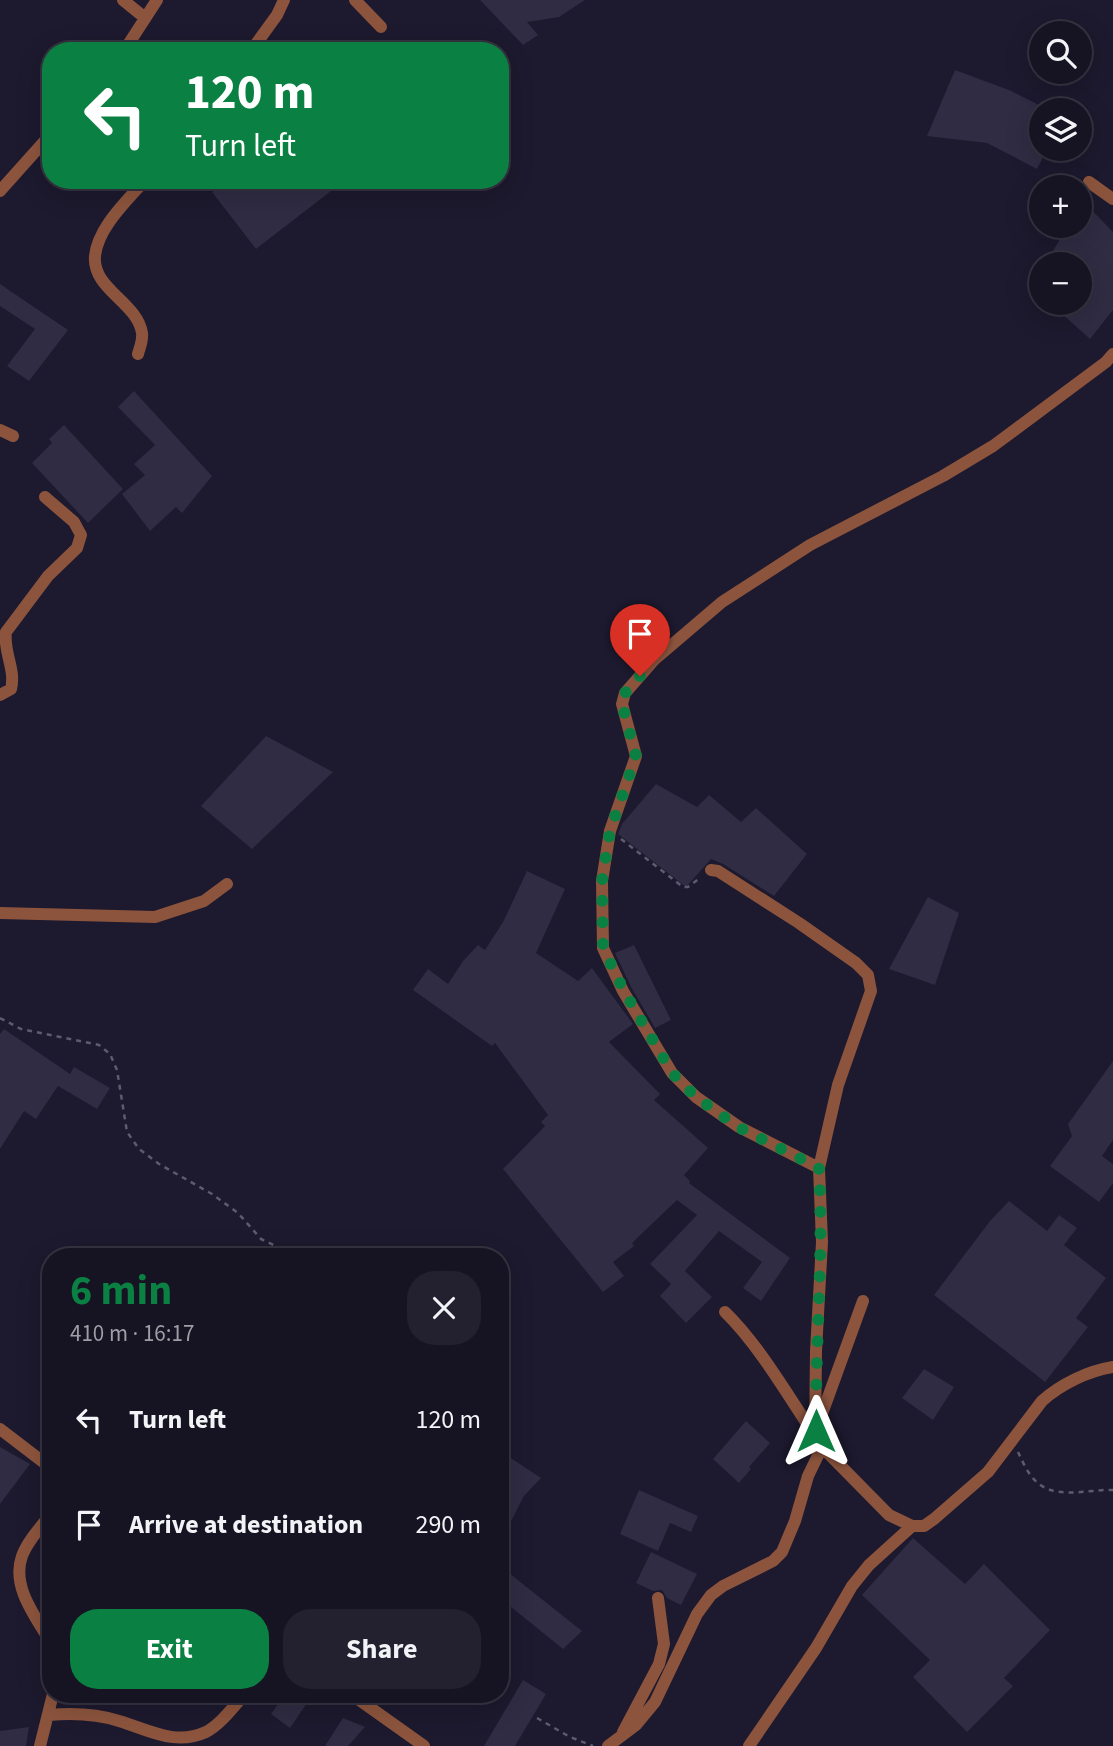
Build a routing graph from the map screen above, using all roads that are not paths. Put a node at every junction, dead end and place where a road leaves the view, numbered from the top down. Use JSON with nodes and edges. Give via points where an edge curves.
{"nodes":[{"id":1,"x":124,"y":0,"type":"edge"},
{"id":2,"x":157,"y":0,"type":"edge"},
{"id":3,"x":284,"y":0,"type":"edge"},
{"id":4,"x":355,"y":0,"type":"edge"},
{"id":5,"x":144,"y":17,"type":"junction"},
{"id":6,"x":381,"y":27,"type":"dead end"},
{"id":7,"x":129,"y":42,"type":"edge"},
{"id":8,"x":257,"y":42,"type":"edge"},
{"id":9,"x":42,"y":144,"type":"edge"},
{"id":10,"x":1092,"y":184,"type":"edge"},
{"id":11,"x":137,"y":189,"type":"edge"},
{"id":12,"x":0,"y":191,"type":"edge"},
{"id":13,"x":1113,"y":199,"type":"edge"},
{"id":14,"x":138,"y":354,"type":"dead end"},
{"id":15,"x":1113,"y":354,"type":"edge"},
{"id":16,"x":0,"y":430,"type":"edge"},
{"id":17,"x":13,"y":436,"type":"dead end"},
{"id":18,"x":44,"y":497,"type":"dead end"},
{"id":19,"x":0,"y":695,"type":"edge"},
{"id":20,"x":711,"y":870,"type":"road end"},
{"id":21,"x":227,"y":884,"type":"dead end"},
{"id":22,"x":0,"y":913,"type":"edge"},
{"id":23,"x":819,"y":1168,"type":"junction"},
{"id":24,"x":863,"y":1301,"type":"dead end"},
{"id":25,"x":725,"y":1312,"type":"dead end"},
{"id":26,"x":1113,"y":1367,"type":"edge"},
{"id":27,"x":0,"y":1429,"type":"edge"},
{"id":28,"x":818,"y":1438,"type":"junction"},
{"id":29,"x":42,"y":1461,"type":"edge"},
{"id":30,"x":42,"y":1525,"type":"edge"},
{"id":31,"x":912,"y":1526,"type":"junction"},
{"id":32,"x":658,"y":1598,"type":"dead end"},
{"id":33,"x":42,"y":1628,"type":"edge"},
{"id":34,"x":53,"y":1703,"type":"edge"},
{"id":35,"x":237,"y":1703,"type":"edge"},
{"id":36,"x":364,"y":1703,"type":"edge"},
{"id":37,"x":53,"y":1714,"type":"junction"},
{"id":38,"x":621,"y":1735,"type":"junction"},
{"id":39,"x":40,"y":1746,"type":"edge"},
{"id":40,"x":424,"y":1746,"type":"edge"},
{"id":41,"x":608,"y":1746,"type":"edge"},
{"id":42,"x":749,"y":1746,"type":"edge"}],
"edges":[{"from":1,"to":5,"type":"street"},
{"from":2,"to":5,"type":"street"},
{"from":3,"to":8,"type":"street"},
{"from":4,"to":6,"type":"street"},
{"from":5,"to":7,"type":"street"},
{"from":9,"to":12,"type":"street"},
{"from":10,"to":13,"type":"street"},
{"from":11,"to":14,"type":"street","via":[[117,211],[98,244],[95,267],[138,318],[142,336]]},
{"from":15,"to":23,"type":"street","via":[[993,446],[810,545],[722,603],[654,660],[625,693],[622,704],[636,756],[610,831],[602,881],[603,948],[672,1073],[738,1127]]},
{"from":16,"to":17,"type":"street"},
{"from":18,"to":19,"type":"street","via":[[74,522],[81,535],[77,548],[48,576],[6,632],[4,643],[14,678],[11,689]]},
{"from":20,"to":23,"type":"street","via":[[799,923],[868,975],[871,991],[838,1085]]},
{"from":21,"to":22,"type":"street","via":[[204,901],[155,917]]},
{"from":23,"to":28,"type":"street"},
{"from":24,"to":28,"type":"street"},
{"from":25,"to":28,"type":"street"},
{"from":26,"to":31,"type":"street","via":[[1075,1379],[1050,1394],[988,1472],[934,1520]]},
{"from":27,"to":29,"type":"street"},
{"from":28,"to":31,"type":"street","via":[[889,1515]]},
{"from":28,"to":38,"type":"street","via":[[782,1552],[711,1595],[697,1614],[655,1702]]},
{"from":30,"to":33,"type":"street","via":[[22,1555],[20,1569],[29,1606]]},
{"from":31,"to":42,"type":"street","via":[[852,1586]]},
{"from":32,"to":38,"type":"street","via":[[664,1644],[659,1664]]},
{"from":34,"to":37,"type":"street"},
{"from":35,"to":37,"type":"street","via":[[214,1727],[173,1741],[121,1722]]},
{"from":36,"to":40,"type":"street"},
{"from":37,"to":39,"type":"street"},
{"from":38,"to":41,"type":"street"}]}
